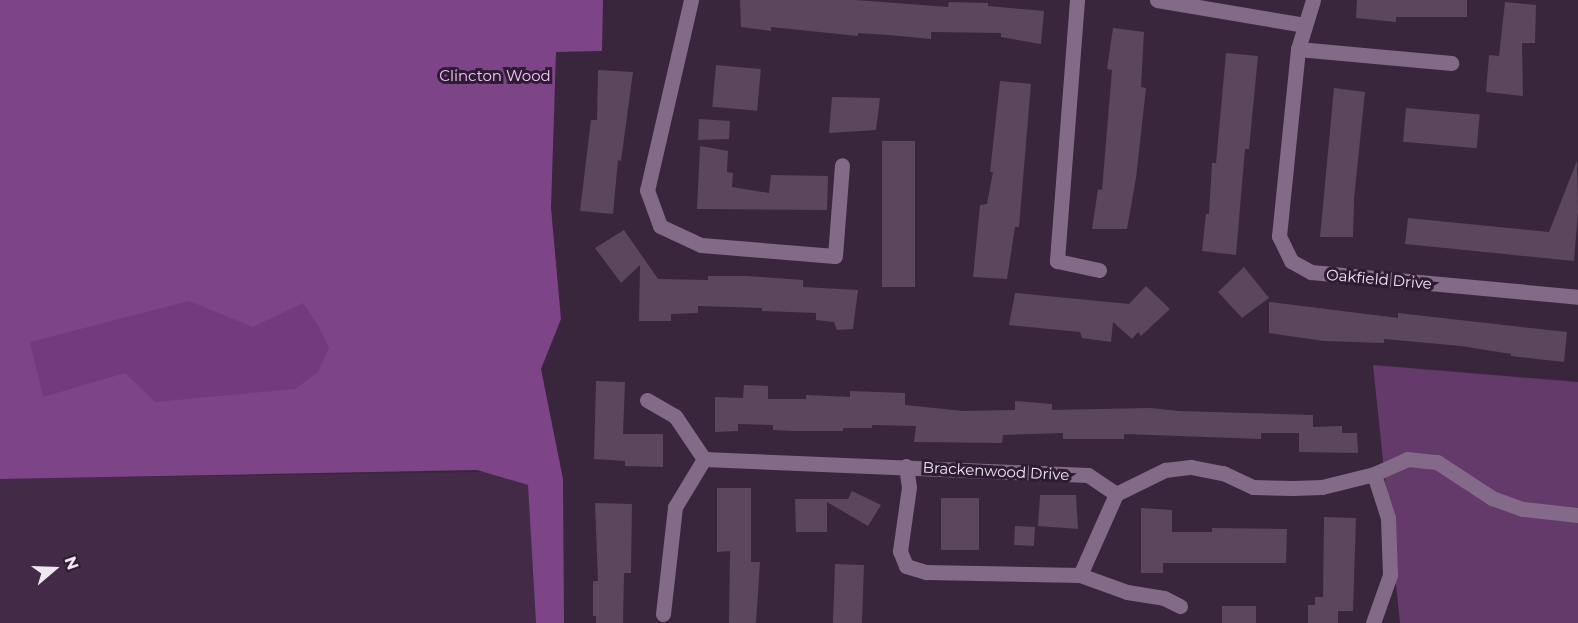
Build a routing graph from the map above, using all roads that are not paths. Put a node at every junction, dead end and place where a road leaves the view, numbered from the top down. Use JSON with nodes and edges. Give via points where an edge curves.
{"nodes":[{"id":1,"x":691,"y":0,"type":"edge"},
{"id":2,"x":1077,"y":0,"type":"edge"},
{"id":3,"x":1157,"y":0,"type":"edge"},
{"id":4,"x":1313,"y":0,"type":"edge"},
{"id":5,"x":1305,"y":25,"type":"junction"},
{"id":6,"x":1298,"y":49,"type":"junction"},
{"id":7,"x":1451,"y":63,"type":"dead end"},
{"id":8,"x":842,"y":165,"type":"dead end"},
{"id":9,"x":1099,"y":270,"type":"dead end"},
{"id":10,"x":1578,"y":297,"type":"edge"},
{"id":11,"x":647,"y":400,"type":"dead end"},
{"id":12,"x":704,"y":459,"type":"junction"},
{"id":13,"x":906,"y":466,"type":"junction"},
{"id":14,"x":1374,"y":474,"type":"junction"},
{"id":15,"x":1116,"y":494,"type":"junction"},
{"id":16,"x":1578,"y":515,"type":"edge"},
{"id":17,"x":1080,"y":575,"type":"junction"},
{"id":18,"x":1180,"y":606,"type":"dead end"},
{"id":19,"x":663,"y":614,"type":"dead end"},
{"id":20,"x":1373,"y":623,"type":"edge"}],
"edges":[{"from":1,"to":8,"type":"street","via":[[647,190],[660,226],[701,245],[835,256]]},
{"from":2,"to":9,"type":"street","via":[[1057,261]]},
{"from":3,"to":5,"type":"street"},
{"from":4,"to":5,"type":"street","name":"Oakfield Drive"},
{"from":5,"to":6,"type":"street","name":"Oakfield Drive"},
{"from":6,"to":7,"type":"street"},
{"from":6,"to":10,"type":"street","name":"Oakfield Drive","via":[[1279,236],[1291,261],[1311,272]]},
{"from":11,"to":12,"type":"street","via":[[675,416]]},
{"from":12,"to":13,"type":"street","name":"Brackenwood Drive"},
{"from":12,"to":19,"type":"street","via":[[675,507]]},
{"from":13,"to":15,"type":"street","name":"Brackenwood Drive","via":[[1088,475]]},
{"from":13,"to":17,"type":"street","name":"Brackenwood Drive","via":[[909,487],[900,551],[906,566],[926,572]]},
{"from":14,"to":15,"type":"street","via":[[1322,487],[1253,487],[1223,473],[1191,466],[1165,470]]},
{"from":14,"to":16,"type":"street","via":[[1407,459],[1437,462],[1492,498],[1523,509]]},
{"from":14,"to":20,"type":"street","via":[[1388,518],[1390,575]]},
{"from":15,"to":17,"type":"street"},
{"from":17,"to":18,"type":"street"}]}
